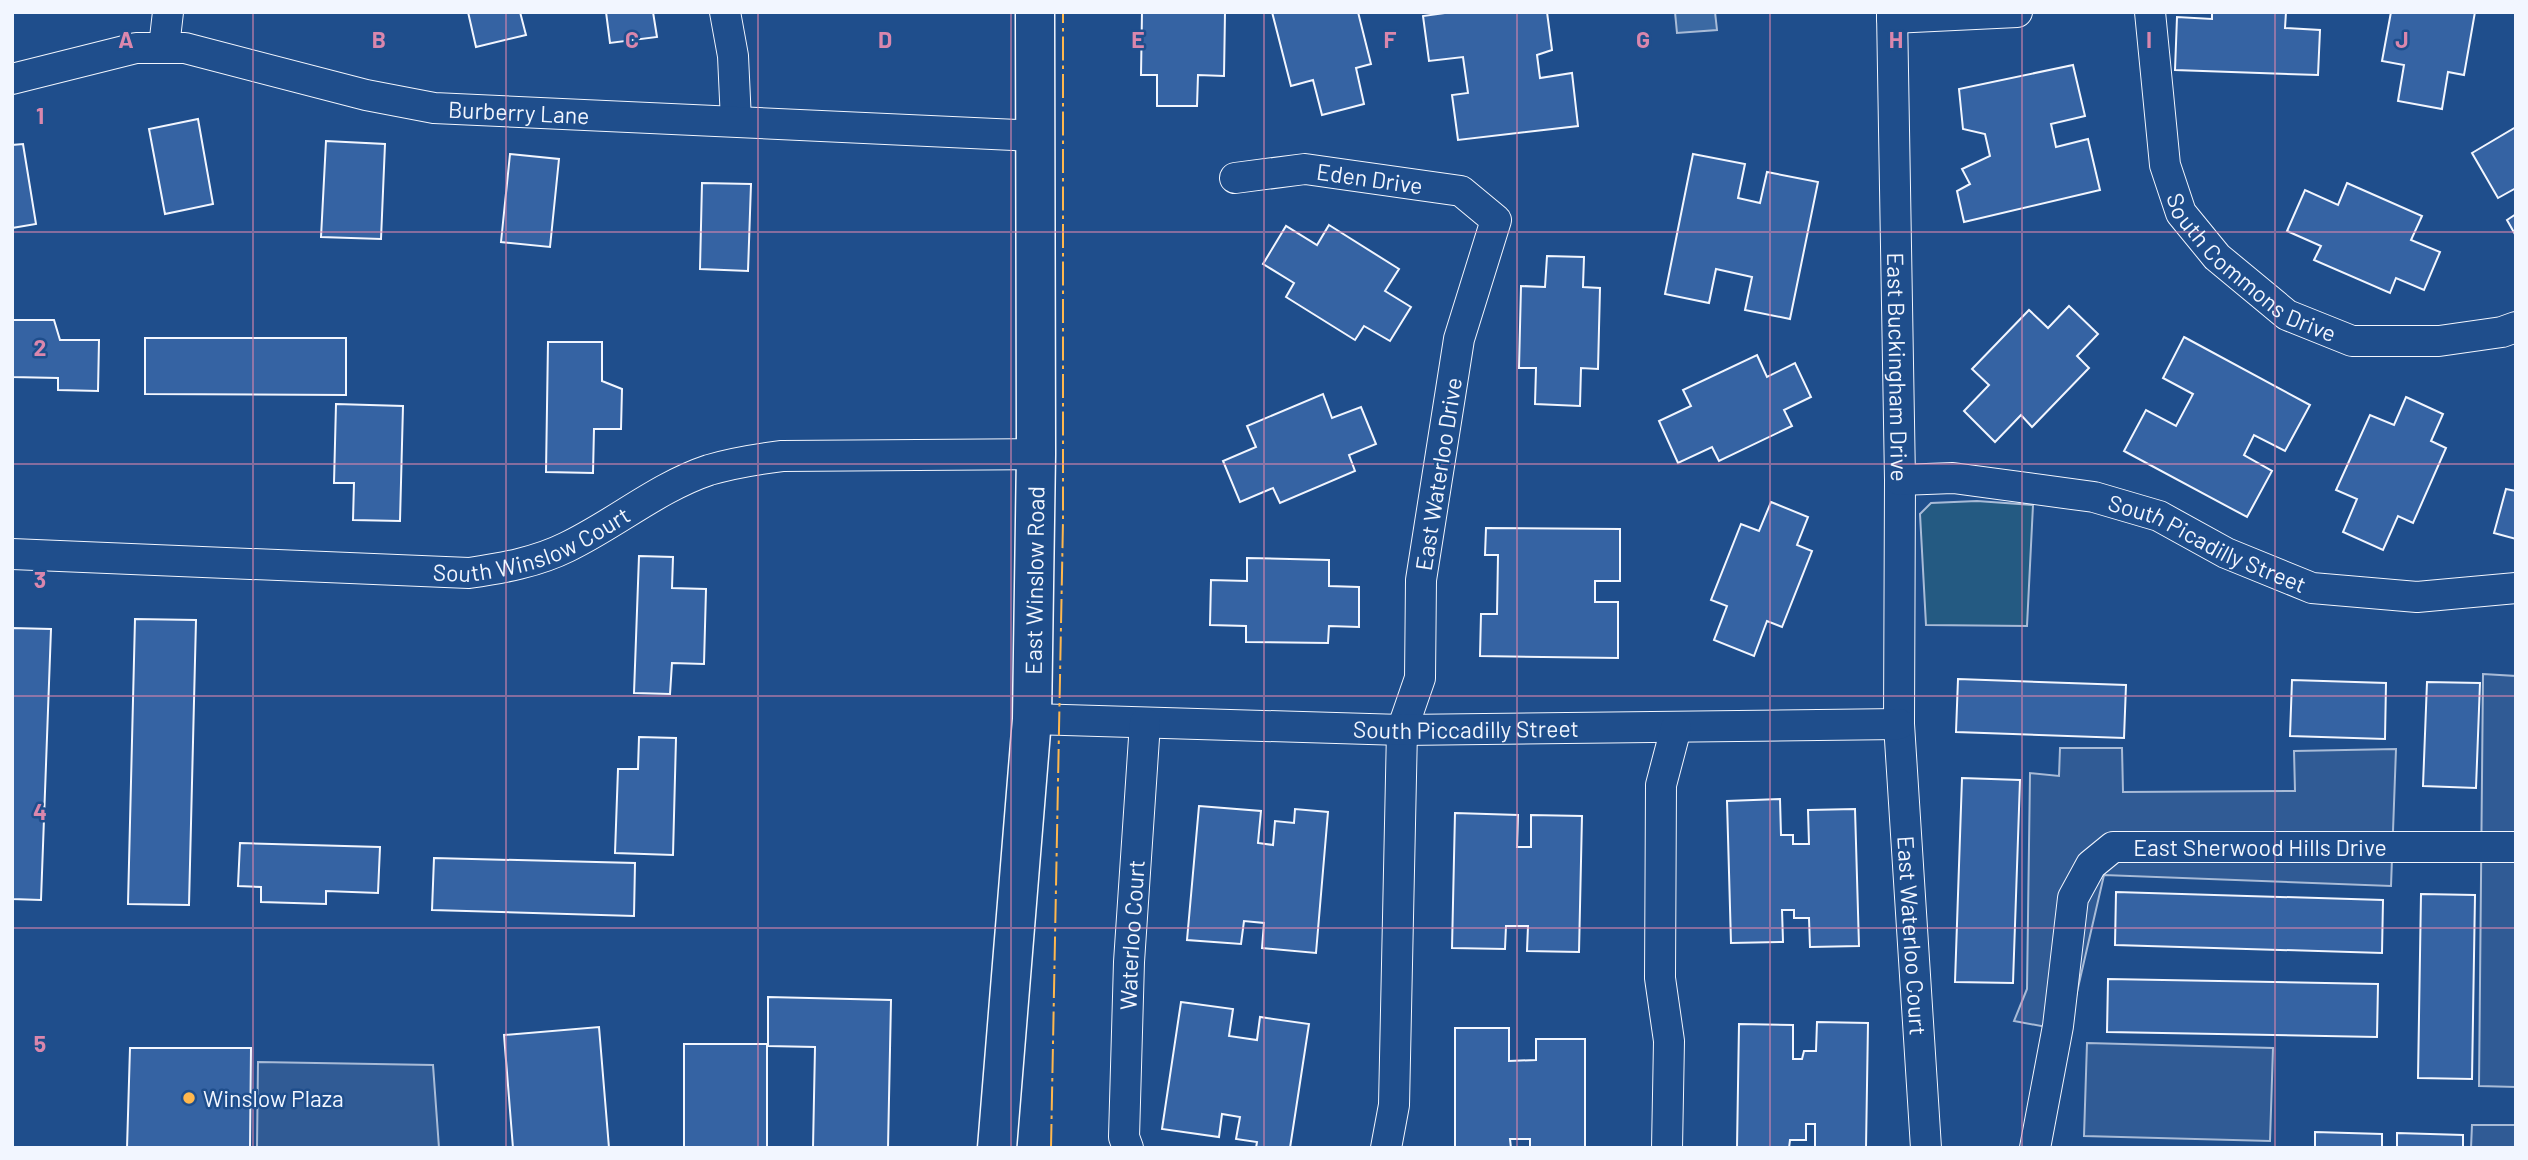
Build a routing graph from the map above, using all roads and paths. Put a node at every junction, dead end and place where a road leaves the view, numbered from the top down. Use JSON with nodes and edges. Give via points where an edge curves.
{"nodes":[{"id":1,"x":168,"y":12,"type":"edge"},
{"id":2,"x":725,"y":12,"type":"edge"},
{"id":3,"x":1035,"y":12,"type":"edge"},
{"id":4,"x":2017,"y":12,"type":"edge"},
{"id":5,"x":2150,"y":12,"type":"edge"},
{"id":6,"x":1892,"y":15,"type":"edge"},
{"id":7,"x":164,"y":47,"type":"junction"},
{"id":8,"x":12,"y":79,"type":"edge"},
{"id":9,"x":736,"y":121,"type":"junction"},
{"id":10,"x":1037,"y":136,"type":"junction"},
{"id":11,"x":1235,"y":178,"type":"dead end"},
{"id":12,"x":1496,"y":220,"type":"joint"},
{"id":13,"x":2516,"y":327,"type":"edge"},
{"id":14,"x":1036,"y":454,"type":"junction"},
{"id":15,"x":1900,"y":480,"type":"junction"},
{"id":16,"x":12,"y":554,"type":"edge"},
{"id":17,"x":2516,"y":588,"type":"edge"},
{"id":18,"x":1032,"y":719,"type":"junction"},
{"id":19,"x":1145,"y":723,"type":"junction"},
{"id":20,"x":1899,"y":724,"type":"junction"},
{"id":21,"x":1676,"y":728,"type":"junction"},
{"id":22,"x":1402,"y":730,"type":"junction"},
{"id":23,"x":2516,"y":847,"type":"edge"},
{"id":24,"x":997,"y":1148,"type":"edge"},
{"id":25,"x":1128,"y":1148,"type":"edge"},
{"id":26,"x":1386,"y":1148,"type":"edge"},
{"id":27,"x":1667,"y":1148,"type":"edge"},
{"id":28,"x":1926,"y":1148,"type":"edge"},
{"id":29,"x":2035,"y":1148,"type":"edge"}],
"edges":[{"from":1,"to":7,"type":"street"},
{"from":2,"to":9,"type":"street","via":[[733,56]]},
{"from":3,"to":10,"type":"main road","name":"East Winslow Road"},
{"from":4,"to":6,"type":"street"},
{"from":5,"to":13,"type":"street","name":"South Commons Drive","via":[[2165,164],[2181,213],[2217,257],[2287,315],[2352,341],[2439,341]]},
{"from":6,"to":15,"type":"street","name":"East Buckingham Drive"},
{"from":7,"to":8,"type":"street","name":"Burberry Lane","via":[[114,53]]},
{"from":7,"to":9,"type":"street","name":"Burberry Lane","via":[[206,52],[366,95],[434,108]]},
{"from":9,"to":10,"type":"street","name":"Burberry Lane"},
{"from":10,"to":14,"type":"main road","name":"East Winslow Road"},
{"from":11,"to":12,"type":"street","name":"Eden Drive","via":[[1305,169],[1461,191]]},
{"from":12,"to":22,"type":"street","name":"East Waterloo Drive","via":[[1459,339],[1421,580],[1420,678]]},
{"from":14,"to":16,"type":"street","name":"South Winslow Court","via":[[782,456],[743,462],[707,471],[671,488],[565,548],[515,566],[469,573]]},
{"from":14,"to":18,"type":"main road","name":"East Winslow Road"},
{"from":15,"to":17,"type":"street","name":"South Picadilly Street","via":[[1953,478],[2094,497],[2159,516],[2226,553],[2312,588],[2417,597]]},
{"from":15,"to":20,"type":"street","name":"East Buckingham Drive"},
{"from":18,"to":19,"type":"street","name":"South Piccadilly Street"},
{"from":18,"to":24,"type":"main road","name":"East Winslow Road"},
{"from":19,"to":22,"type":"street","name":"South Piccadilly Street"},
{"from":19,"to":25,"type":"street","name":"Waterloo Court","via":[[1126,1016],[1124,1137]]},
{"from":20,"to":21,"type":"street","name":"South Piccadilly Street"},
{"from":20,"to":28,"type":"street","name":"East Waterloo Court"},
{"from":21,"to":22,"type":"street","name":"South Piccadilly Street"},
{"from":21,"to":27,"type":"street","via":[[1661,785],[1660,978],[1669,1041]]},
{"from":22,"to":26,"type":"street","via":[[1394,1105]]},
{"from":23,"to":29,"type":"street","name":"East Sherwood Hills Drive","via":[[2113,846],[2091,865],[2073,898],[2058,1026]]}]}
